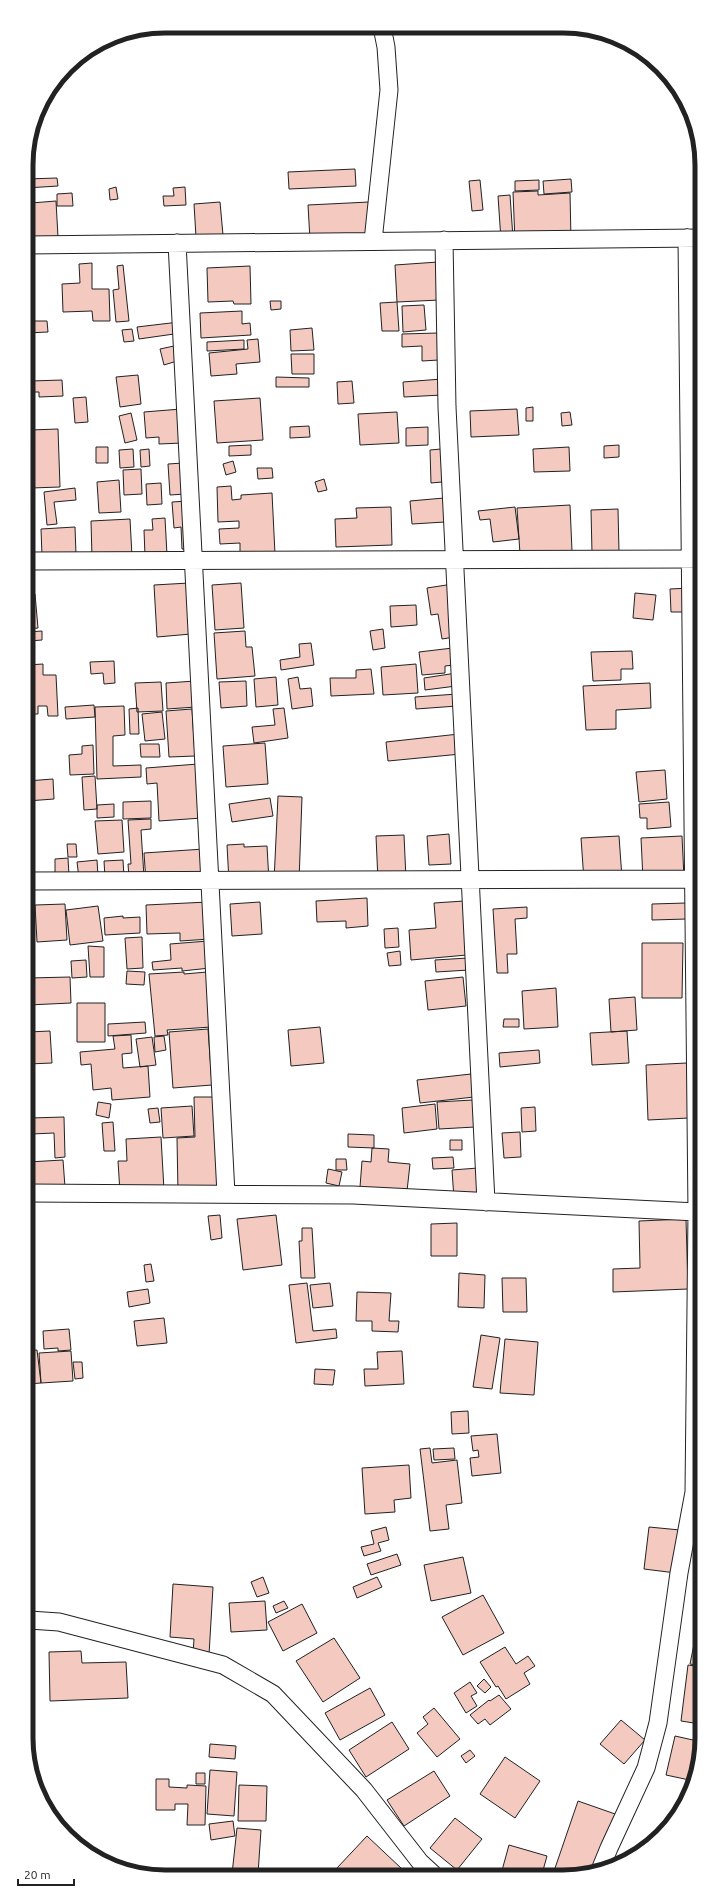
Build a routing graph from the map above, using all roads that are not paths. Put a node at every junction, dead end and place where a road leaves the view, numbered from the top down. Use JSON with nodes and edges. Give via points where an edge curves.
{"nodes":[{"id":1,"x":383,"y":33,"type":"edge"},
{"id":2,"x":693,"y":238,"type":"edge"},
{"id":3,"x":444,"y":240,"type":"junction"},
{"id":4,"x":373,"y":241,"type":"junction"},
{"id":5,"x":177,"y":243,"type":"junction"},
{"id":6,"x":33,"y":245,"type":"edge"},
{"id":7,"x":695,"y":559,"type":"edge"},
{"id":8,"x":193,"y":560,"type":"junction"},
{"id":9,"x":454,"y":560,"type":"junction"},
{"id":10,"x":33,"y":561,"type":"edge"},
{"id":11,"x":693,"y":879,"type":"junction"},
{"id":12,"x":210,"y":880,"type":"junction"},
{"id":13,"x":470,"y":880,"type":"junction"},
{"id":14,"x":33,"y":881,"type":"edge"},
{"id":15,"x":695,"y":1101,"type":"edge"},
{"id":16,"x":33,"y":1193,"type":"edge"},
{"id":17,"x":226,"y":1194,"type":"junction"},
{"id":18,"x":486,"y":1202,"type":"junction"},
{"id":19,"x":695,"y":1212,"type":"edge"},
{"id":20,"x":695,"y":1442,"type":"edge"},
{"id":21,"x":33,"y":1620,"type":"edge"},
{"id":22,"x":603,"y":1864,"type":"edge"},
{"id":23,"x":429,"y":1870,"type":"edge"}],
"edges":[{"from":1,"to":4,"type":"street","via":[[389,90]]},
{"from":2,"to":3,"type":"street"},
{"from":2,"to":7,"type":"street"},
{"from":3,"to":4,"type":"street"},
{"from":3,"to":9,"type":"street","via":[[447,407]]},
{"from":4,"to":5,"type":"street"},
{"from":5,"to":6,"type":"street"},
{"from":5,"to":8,"type":"street"},
{"from":7,"to":9,"type":"street"},
{"from":7,"to":11,"type":"street"},
{"from":8,"to":9,"type":"street"},
{"from":8,"to":10,"type":"street"},
{"from":8,"to":12,"type":"street"},
{"from":9,"to":13,"type":"street"},
{"from":11,"to":13,"type":"street"},
{"from":11,"to":15,"type":"street"},
{"from":12,"to":13,"type":"street"},
{"from":12,"to":14,"type":"street"},
{"from":12,"to":17,"type":"street"},
{"from":13,"to":18,"type":"street"},
{"from":16,"to":17,"type":"street"},
{"from":17,"to":18,"type":"street","via":[[353,1195]]},
{"from":18,"to":19,"type":"street"},
{"from":20,"to":22,"type":"street","via":[[694,1492],[678,1573],[658,1723],[646,1768]]},
{"from":21,"to":23,"type":"street","via":[[59,1622],[223,1665],[273,1694],[364,1790]]}]}
